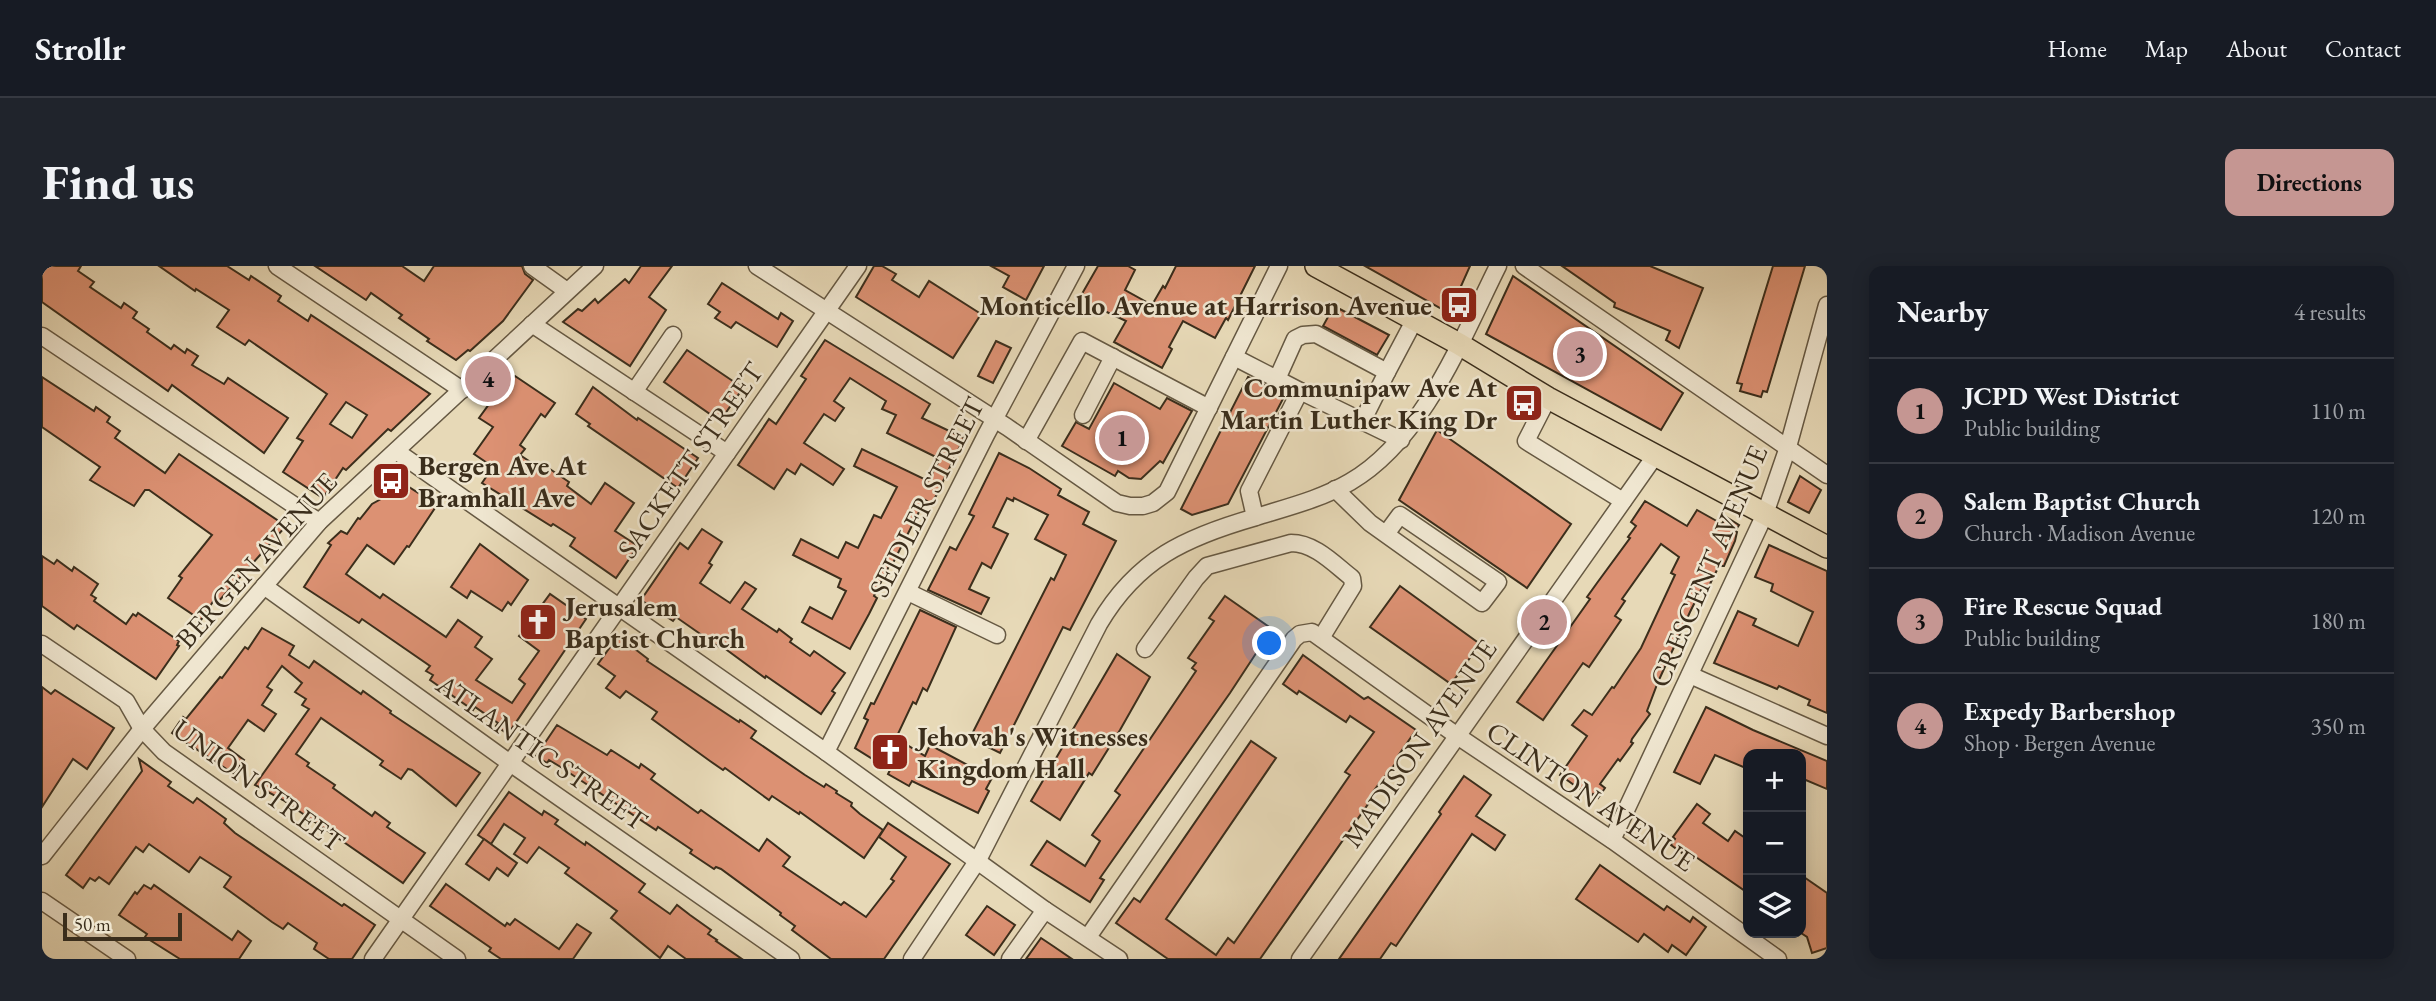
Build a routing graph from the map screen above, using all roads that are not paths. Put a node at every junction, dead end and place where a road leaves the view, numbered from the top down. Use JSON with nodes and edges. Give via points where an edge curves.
{"nodes":[{"id":1,"x":277,"y":266,"type":"edge"},
{"id":2,"x":532,"y":266,"type":"edge"},
{"id":3,"x":595,"y":266,"type":"edge"},
{"id":4,"x":757,"y":266,"type":"edge"},
{"id":5,"x":858,"y":266,"type":"edge"},
{"id":6,"x":1076,"y":266,"type":"edge"},
{"id":7,"x":1279,"y":266,"type":"edge"},
{"id":8,"x":1316,"y":266,"type":"edge"},
{"id":9,"x":1498,"y":266,"type":"edge"},
{"id":10,"x":1524,"y":266,"type":"edge"},
{"id":11,"x":567,"y":291,"type":"junction"},
{"id":12,"x":1827,"y":305,"type":"edge"},
{"id":13,"x":826,"y":309,"type":"junction"},
{"id":14,"x":1414,"y":321,"type":"junction"},
{"id":15,"x":532,"y":324,"type":"junction"},
{"id":16,"x":673,"y":335,"type":"dead end"},
{"id":17,"x":42,"y":336,"type":"edge"},
{"id":18,"x":1459,"y":344,"type":"junction"},
{"id":19,"x":1113,"y":357,"type":"junction"},
{"id":20,"x":1234,"y":357,"type":"junction"},
{"id":21,"x":1387,"y":372,"type":"junction"},
{"id":22,"x":1277,"y":379,"type":"junction"},
{"id":23,"x":462,"y":390,"type":"junction"},
{"id":24,"x":1300,"y":391,"type":"junction"},
{"id":25,"x":634,"y":392,"type":"junction"},
{"id":26,"x":1548,"y":398,"type":"junction"},
{"id":27,"x":1209,"y":408,"type":"junction"},
{"id":28,"x":1083,"y":415,"type":"dead end"},
{"id":29,"x":995,"y":419,"type":"junction"},
{"id":30,"x":1362,"y":422,"type":"junction"},
{"id":31,"x":1401,"y":440,"type":"junction"},
{"id":32,"x":1026,"y":441,"type":"junction"},
{"id":33,"x":1788,"y":447,"type":"junction"},
{"id":34,"x":396,"y":451,"type":"junction"},
{"id":35,"x":727,"y":453,"type":"junction"},
{"id":36,"x":1655,"y":456,"type":"junction"},
{"id":37,"x":1827,"y":475,"type":"edge"},
{"id":38,"x":1335,"y":489,"type":"junction"},
{"id":39,"x":1623,"y":501,"type":"junction"},
{"id":40,"x":1765,"y":514,"type":"junction"},
{"id":41,"x":1255,"y":517,"type":"junction"},
{"id":42,"x":319,"y":522,"type":"junction"},
{"id":43,"x":1386,"y":534,"type":"junction"},
{"id":44,"x":1827,"y":547,"type":"edge"},
{"id":45,"x":264,"y":586,"type":"junction"},
{"id":46,"x":908,"y":592,"type":"junction"},
{"id":47,"x":618,"y":608,"type":"junction"},
{"id":48,"x":998,"y":635,"type":"dead end"},
{"id":49,"x":1321,"y":638,"type":"junction"},
{"id":50,"x":42,"y":644,"type":"edge"},
{"id":51,"x":1145,"y":649,"type":"dead end"},
{"id":52,"x":1690,"y":676,"type":"junction"},
{"id":53,"x":142,"y":729,"type":"junction"},
{"id":54,"x":1456,"y":735,"type":"junction"},
{"id":55,"x":1827,"y":736,"type":"edge"},
{"id":56,"x":826,"y":752,"type":"junction"},
{"id":57,"x":510,"y":763,"type":"junction"},
{"id":58,"x":1612,"y":840,"type":"junction"},
{"id":59,"x":42,"y":856,"type":"edge"},
{"id":60,"x":978,"y":860,"type":"junction"},
{"id":61,"x":42,"y":901,"type":"edge"},
{"id":62,"x":1045,"y":910,"type":"junction"},
{"id":63,"x":400,"y":920,"type":"junction"},
{"id":64,"x":1088,"y":937,"type":"junction"},
{"id":65,"x":127,"y":959,"type":"edge"},
{"id":66,"x":373,"y":959,"type":"edge"},
{"id":67,"x":457,"y":959,"type":"edge"},
{"id":68,"x":791,"y":959,"type":"edge"},
{"id":69,"x":912,"y":959,"type":"edge"},
{"id":70,"x":1010,"y":959,"type":"edge"},
{"id":71,"x":1119,"y":959,"type":"edge"},
{"id":72,"x":1300,"y":959,"type":"edge"},
{"id":73,"x":1778,"y":959,"type":"edge"}],
"edges":[{"from":1,"to":23,"type":"street"},
{"from":2,"to":11,"type":"street"},
{"from":3,"to":11,"type":"street","name":"BERGEN AVENUE"},
{"from":4,"to":13,"type":"street"},
{"from":5,"to":13,"type":"street","name":"SACKETT STREET"},
{"from":6,"to":29,"type":"street","name":"SEIDLER STREET"},
{"from":7,"to":20,"type":"street"},
{"from":8,"to":14,"type":"main road"},
{"from":9,"to":18,"type":"street"},
{"from":10,"to":33,"type":"street"},
{"from":11,"to":15,"type":"street","name":"BERGEN AVENUE"},
{"from":12,"to":33,"type":"street","name":"CRESCENT AVENUE"},
{"from":13,"to":29,"type":"street"},
{"from":13,"to":35,"type":"street","name":"SACKETT STREET"},
{"from":14,"to":18,"type":"main road"},
{"from":14,"to":21,"type":"street"},
{"from":15,"to":23,"type":"street","name":"BERGEN AVENUE"},
{"from":15,"to":25,"type":"street"},
{"from":16,"to":25,"type":"street"},
{"from":17,"to":42,"type":"street"},
{"from":18,"to":26,"type":"main road"},
{"from":18,"to":31,"type":"street","via":[[1449,369]]},
{"from":19,"to":27,"type":"street"},
{"from":19,"to":28,"type":"street"},
{"from":19,"to":32,"type":"street","via":[[1082,341]]},
{"from":20,"to":22,"type":"street"},
{"from":20,"to":27,"type":"street"},
{"from":21,"to":22,"type":"street","via":[[1316,334],[1295,339]]},
{"from":21,"to":30,"type":"street"},
{"from":22,"to":24,"type":"street"},
{"from":23,"to":34,"type":"street","name":"BERGEN AVENUE"},
{"from":24,"to":30,"type":"street"},
{"from":24,"to":41,"type":"street","via":[[1249,491]]},
{"from":25,"to":35,"type":"street"},
{"from":26,"to":36,"type":"main road"},
{"from":26,"to":39,"type":"street","via":[[1526,441]]},
{"from":27,"to":32,"type":"street","via":[[1172,484],[1153,503],[1117,503]]},
{"from":29,"to":32,"type":"street"},
{"from":29,"to":46,"type":"street","name":"SEIDLER STREET"},
{"from":30,"to":31,"type":"street"},
{"from":31,"to":38,"type":"street","via":[[1351,482]]},
{"from":33,"to":37,"type":"street"},
{"from":33,"to":40,"type":"street","name":"CRESCENT AVENUE"},
{"from":34,"to":42,"type":"street","name":"BERGEN AVENUE"},
{"from":34,"to":47,"type":"street"},
{"from":35,"to":47,"type":"street","name":"SACKETT STREET"},
{"from":36,"to":39,"type":"street","name":"MADISON AVENUE"},
{"from":36,"to":40,"type":"main road"},
{"from":38,"to":41,"type":"street"},
{"from":38,"to":43,"type":"street"},
{"from":39,"to":54,"type":"street","name":"MADISON AVENUE"},
{"from":40,"to":44,"type":"main road"},
{"from":40,"to":52,"type":"street","name":"CRESCENT AVENUE"},
{"from":41,"to":60,"type":"street","via":[[1177,545],[1122,590],[1099,624]]},
{"from":42,"to":45,"type":"street","name":"BERGEN AVENUE"},
{"from":43,"to":43,"type":"street","via":[[1482,603],[1497,582],[1400,515]]},
{"from":45,"to":53,"type":"street","name":"BERGEN AVENUE"},
{"from":45,"to":57,"type":"street","name":"ATLANTIC STREET"},
{"from":46,"to":48,"type":"street"},
{"from":46,"to":56,"type":"street","name":"SEIDLER STREET"},
{"from":47,"to":56,"type":"street"},
{"from":47,"to":57,"type":"street","name":"SACKETT STREET"},
{"from":49,"to":51,"type":"street","via":[[1353,586],[1352,578],[1303,543],[1207,566]]},
{"from":49,"to":54,"type":"street","name":"CLINTON AVENUE"},
{"from":49,"to":64,"type":"street","name":"CLINTON AVENUE","via":[[1305,632],[1294,639]]},
{"from":50,"to":53,"type":"street","name":"UNION STREET","via":[[127,701]]},
{"from":52,"to":55,"type":"street"},
{"from":52,"to":58,"type":"street","name":"CRESCENT AVENUE"},
{"from":53,"to":59,"type":"street","name":"BERGEN AVENUE"},
{"from":53,"to":63,"type":"street","name":"UNION STREET","via":[[163,752]]},
{"from":54,"to":58,"type":"street","name":"CLINTON AVENUE"},
{"from":54,"to":72,"type":"street","name":"MADISON AVENUE"},
{"from":56,"to":60,"type":"street"},
{"from":57,"to":63,"type":"street","name":"SACKETT STREET"},
{"from":57,"to":68,"type":"street","name":"ATLANTIC STREET"},
{"from":58,"to":73,"type":"street","name":"CLINTON AVENUE"},
{"from":60,"to":62,"type":"street"},
{"from":60,"to":69,"type":"street"},
{"from":61,"to":65,"type":"street"},
{"from":62,"to":64,"type":"street"},
{"from":62,"to":70,"type":"street"},
{"from":63,"to":66,"type":"street","name":"SACKETT STREET"},
{"from":63,"to":67,"type":"street","name":"UNION STREET"},
{"from":64,"to":71,"type":"street"}]}
